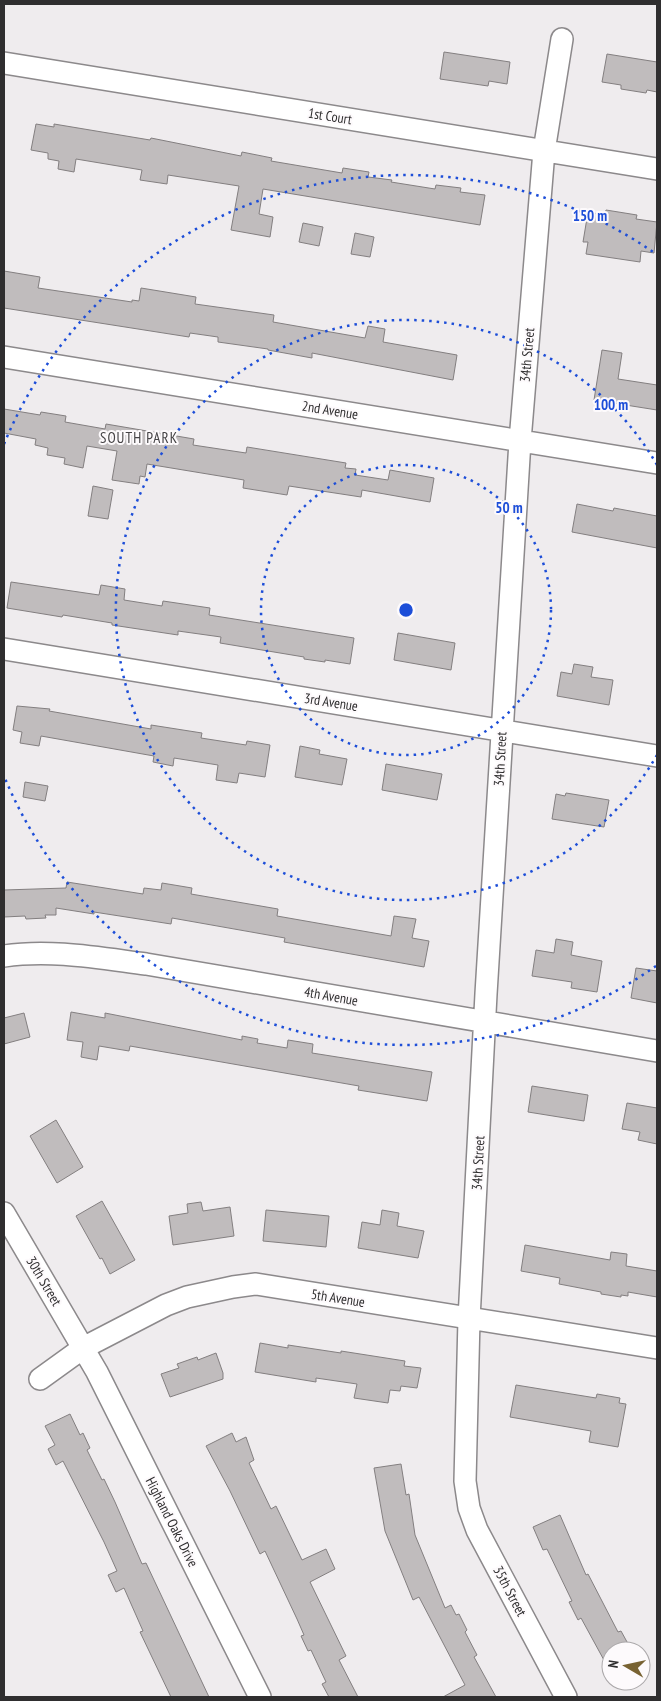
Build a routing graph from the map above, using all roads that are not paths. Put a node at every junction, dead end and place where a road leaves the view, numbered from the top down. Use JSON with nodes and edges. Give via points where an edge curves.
{"nodes":[{"id":1,"x":562,"y":39,"type":"dead end"},
{"id":2,"x":4,"y":63,"type":"edge"},
{"id":3,"x":544,"y":151,"type":"junction"},
{"id":4,"x":657,"y":169,"type":"edge"},
{"id":5,"x":4,"y":357,"type":"edge"},
{"id":6,"x":520,"y":441,"type":"junction"},
{"id":7,"x":657,"y":463,"type":"edge"},
{"id":8,"x":4,"y":649,"type":"edge"},
{"id":9,"x":501,"y":730,"type":"junction"},
{"id":10,"x":657,"y":756,"type":"edge"},
{"id":11,"x":4,"y":956,"type":"edge"},
{"id":12,"x":485,"y":1022,"type":"junction"},
{"id":13,"x":657,"y":1051,"type":"edge"},
{"id":14,"x":4,"y":1213,"type":"edge"},
{"id":15,"x":469,"y":1318,"type":"junction"},
{"id":16,"x":84,"y":1348,"type":"junction"},
{"id":17,"x":657,"y":1348,"type":"edge"},
{"id":18,"x":40,"y":1379,"type":"dead end"},
{"id":19,"x":465,"y":1481,"type":"joint"},
{"id":20,"x":260,"y":1697,"type":"edge"},
{"id":21,"x":566,"y":1697,"type":"edge"}],
"edges":[{"from":1,"to":3,"type":"street","name":"34th Street"},
{"from":2,"to":3,"type":"street","name":"1st Court"},
{"from":3,"to":4,"type":"street","name":"1st Court"},
{"from":3,"to":6,"type":"street","name":"34th Street"},
{"from":5,"to":6,"type":"street","name":"2nd Avenue"},
{"from":6,"to":7,"type":"street","name":"2nd Avenue"},
{"from":6,"to":9,"type":"street","name":"34th Street"},
{"from":8,"to":9,"type":"street","name":"3rd Avenue"},
{"from":9,"to":10,"type":"street","name":"3rd Avenue"},
{"from":9,"to":12,"type":"street","name":"34th Street"},
{"from":11,"to":12,"type":"street","name":"4th Avenue","via":[[30,953],[77,955],[146,964]]},
{"from":12,"to":13,"type":"street","name":"4th Avenue"},
{"from":12,"to":15,"type":"street","name":"34th Street"},
{"from":14,"to":16,"type":"street","name":"30th Street"},
{"from":15,"to":16,"type":"street","name":"5th Avenue","via":[[256,1284],[187,1297]]},
{"from":15,"to":17,"type":"street","name":"5th Avenue"},
{"from":15,"to":19,"type":"street","name":"34th Street"},
{"from":16,"to":18,"type":"street","name":"5th Avenue"},
{"from":16,"to":20,"type":"street","name":"Highland Oaks Drive"},
{"from":19,"to":21,"type":"street","name":"35th Street","via":[[469,1508],[477,1530]]}]}
